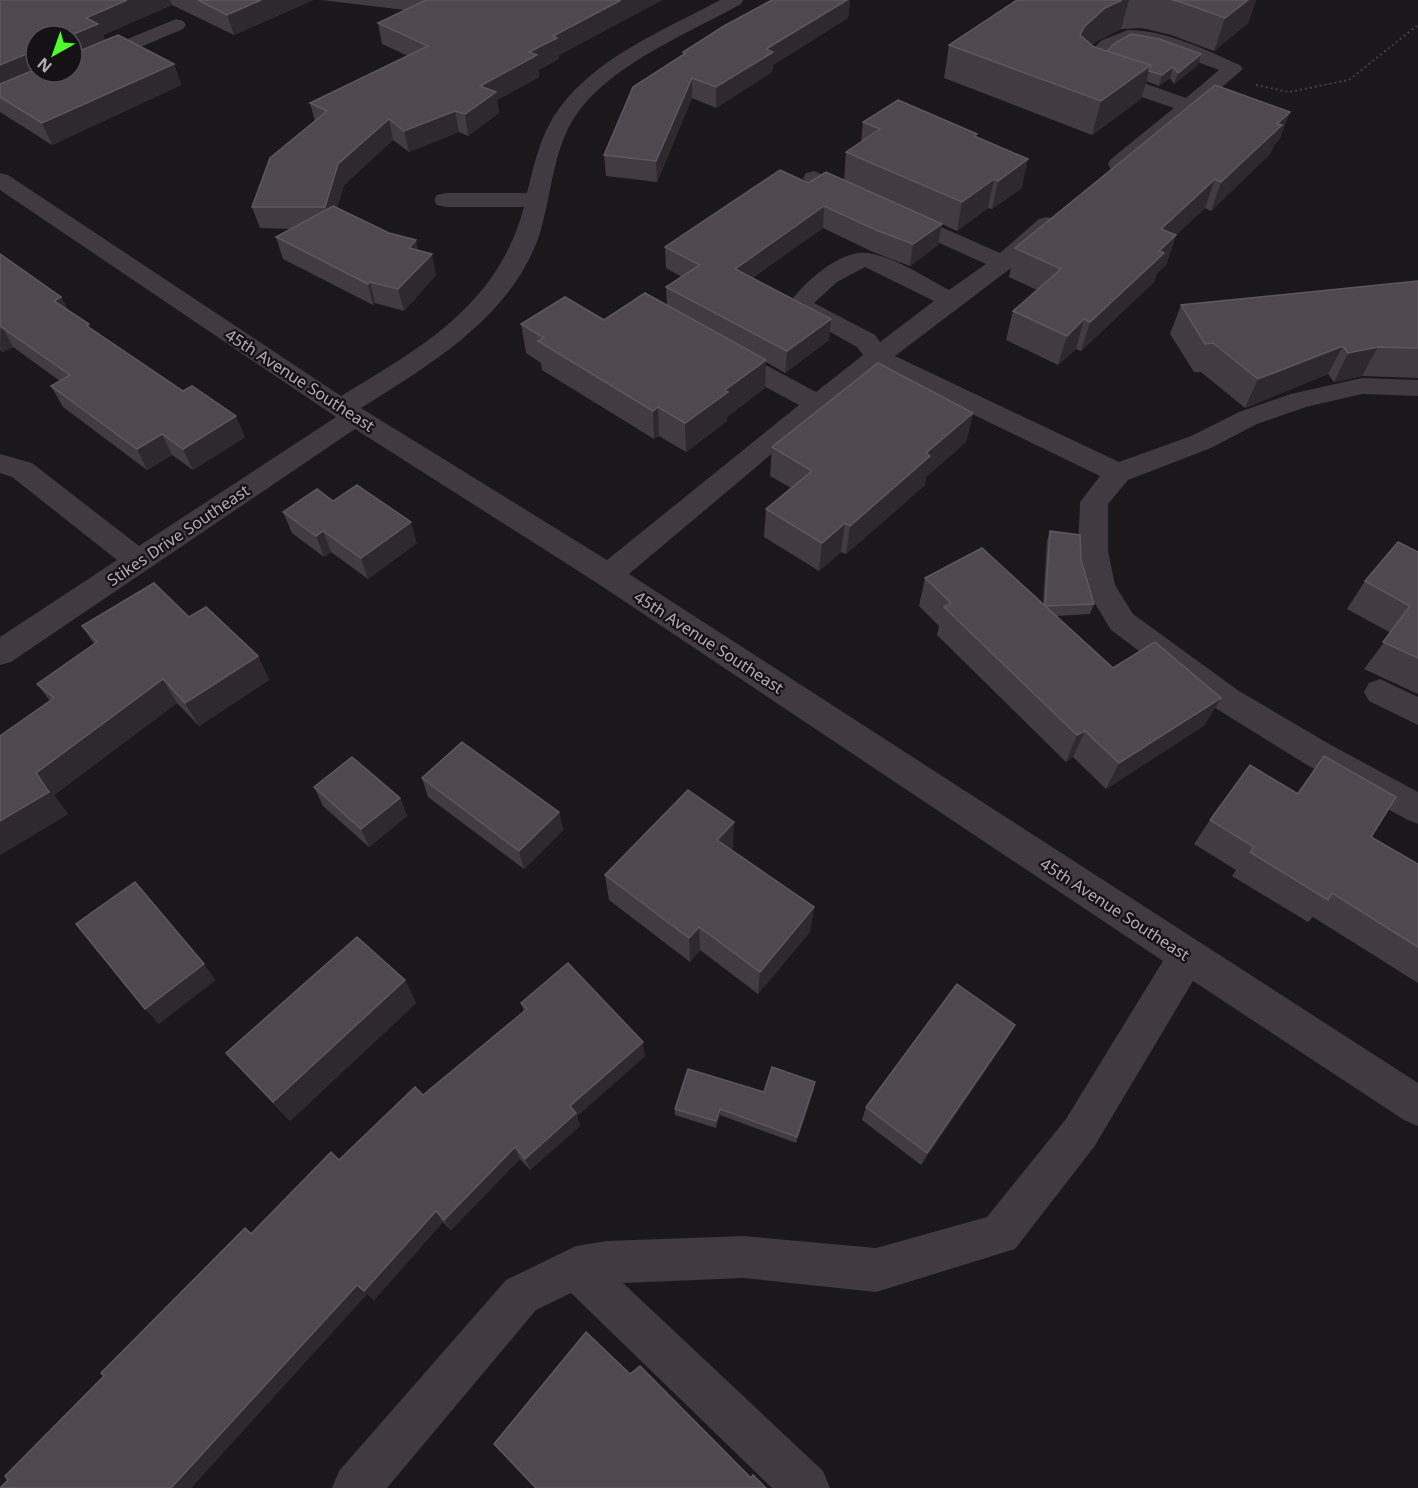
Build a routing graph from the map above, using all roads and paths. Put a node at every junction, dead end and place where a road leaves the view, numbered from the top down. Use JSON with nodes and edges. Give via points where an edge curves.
{"nodes":[{"id":1,"x":734,"y":0,"type":"edge"},
{"id":2,"x":176,"y":25,"type":"dead end"},
{"id":3,"x":1418,"y":25,"type":"edge"},
{"id":4,"x":84,"y":64,"type":"edge"},
{"id":5,"x":1223,"y":78,"type":"junction"},
{"id":6,"x":1189,"y":106,"type":"junction"},
{"id":7,"x":814,"y":178,"type":"edge"},
{"id":8,"x":0,"y":180,"type":"edge"},
{"id":9,"x":1098,"y":182,"type":"edge"},
{"id":10,"x":536,"y":200,"type":"junction"},
{"id":11,"x":445,"y":201,"type":"dead end"},
{"id":12,"x":1061,"y":212,"type":"edge"},
{"id":13,"x":1003,"y":263,"type":"junction"},
{"id":14,"x":951,"y":300,"type":"junction"},
{"id":15,"x":705,"y":342,"type":"edge"},
{"id":16,"x":878,"y":358,"type":"junction"},
{"id":17,"x":1418,"y":388,"type":"edge"},
{"id":18,"x":818,"y":404,"type":"junction"},
{"id":19,"x":349,"y":412,"type":"junction"},
{"id":20,"x":0,"y":462,"type":"edge"},
{"id":21,"x":1118,"y":473,"type":"junction"},
{"id":22,"x":139,"y":562,"type":"junction"},
{"id":23,"x":608,"y":575,"type":"junction"},
{"id":24,"x":0,"y":653,"type":"edge"},
{"id":25,"x":1380,"y":692,"type":"dead end"},
{"id":26,"x":1418,"y":712,"type":"edge"},
{"id":27,"x":1418,"y":808,"type":"edge"},
{"id":28,"x":1187,"y":956,"type":"junction"},
{"id":29,"x":1418,"y":1106,"type":"edge"},
{"id":30,"x":576,"y":1268,"type":"junction"},
{"id":31,"x":363,"y":1485,"type":"edge"},
{"id":32,"x":806,"y":1488,"type":"edge"}],
"edges":[{"from":1,"to":10,"type":"street","name":"Stikes Drive Southeast","via":[[620,65],[572,106],[555,133]]},
{"from":2,"to":4,"type":"street"},
{"from":3,"to":5,"type":"path","via":[[1349,80],[1289,92]]},
{"from":5,"to":6,"type":"street"},
{"from":5,"to":6,"type":"street","via":[[1233,69],[1138,35],[1113,41],[1084,67],[1093,74]]},
{"from":6,"to":9,"type":"street"},
{"from":7,"to":13,"type":"street"},
{"from":8,"to":19,"type":"street","name":"45th Avenue Southeast"},
{"from":10,"to":11,"type":"street"},
{"from":10,"to":19,"type":"street","name":"Stikes Drive Southeast","via":[[526,238],[510,272],[492,296],[426,354]]},
{"from":12,"to":13,"type":"street"},
{"from":13,"to":14,"type":"street"},
{"from":14,"to":16,"type":"street"},
{"from":14,"to":16,"type":"street","via":[[864,260],[849,263],[806,295],[800,305],[866,341]]},
{"from":15,"to":18,"type":"street"},
{"from":16,"to":18,"type":"street"},
{"from":16,"to":21,"type":"street"},
{"from":17,"to":21,"type":"street","via":[[1362,386],[1300,400]]},
{"from":18,"to":23,"type":"street"},
{"from":19,"to":22,"type":"street","name":"Stikes Drive Southeast"},
{"from":19,"to":23,"type":"street","name":"45th Avenue Southeast"},
{"from":20,"to":22,"type":"street","via":[[22,470]]},
{"from":21,"to":27,"type":"street","via":[[1094,502],[1093,550],[1100,587],[1122,622],[1228,700],[1319,756]]},
{"from":22,"to":24,"type":"street","name":"Stikes Drive Southeast"},
{"from":23,"to":28,"type":"street","name":"45th Avenue Southeast"},
{"from":25,"to":26,"type":"street"},
{"from":28,"to":29,"type":"street","name":"45th Avenue Southeast"},
{"from":28,"to":30,"type":"street","via":[[1080,1133],[1000,1234],[876,1270],[744,1257],[607,1262]]},
{"from":30,"to":31,"type":"street","via":[[521,1295]]},
{"from":30,"to":32,"type":"street"}]}
